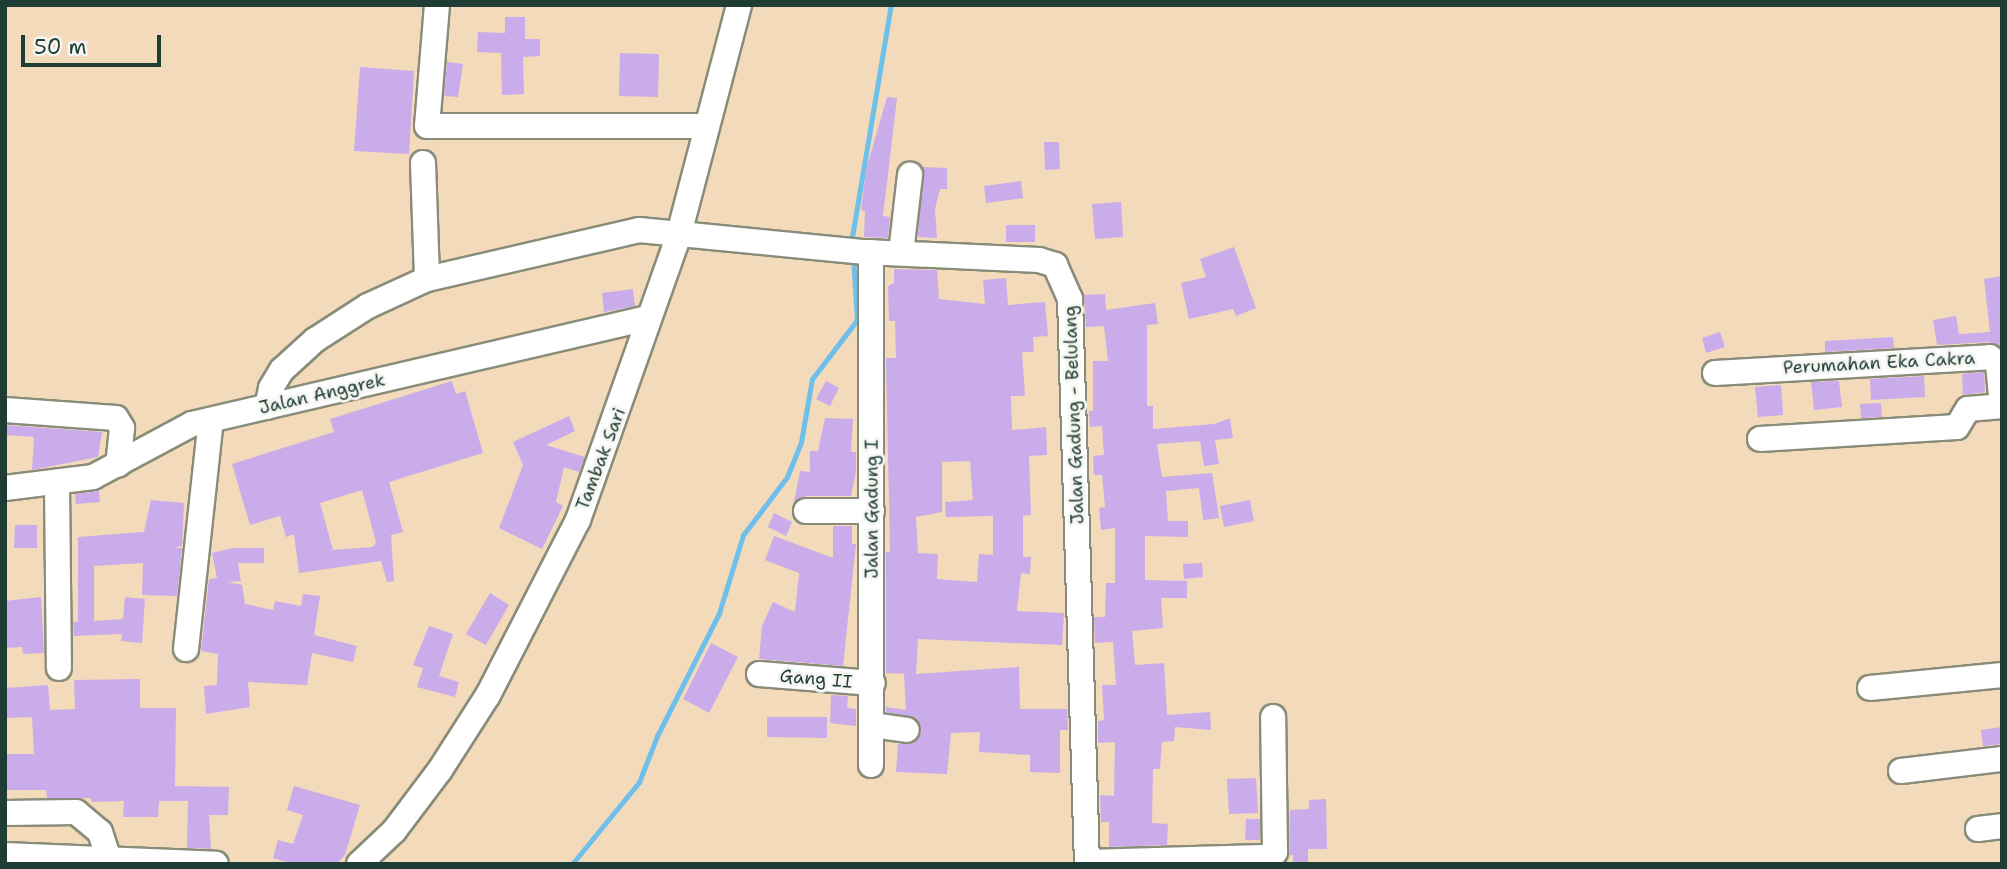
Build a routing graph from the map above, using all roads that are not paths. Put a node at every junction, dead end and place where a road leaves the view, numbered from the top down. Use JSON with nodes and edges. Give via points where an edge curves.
{"nodes":[{"id":1,"x":437,"y":5,"type":"edge"},
{"id":2,"x":739,"y":5,"type":"edge"},
{"id":3,"x":707,"y":126,"type":"junction"},
{"id":4,"x":424,"y":163,"type":"dead end"},
{"id":5,"x":910,"y":175,"type":"dead end"},
{"id":6,"x":678,"y":234,"type":"junction"},
{"id":7,"x":868,"y":252,"type":"junction"},
{"id":8,"x":901,"y":253,"type":"junction"},
{"id":9,"x":427,"y":279,"type":"junction"},
{"id":10,"x":648,"y":318,"type":"junction"},
{"id":11,"x":1715,"y":373,"type":"dead end"},
{"id":12,"x":2001,"y":406,"type":"edge"},
{"id":13,"x":267,"y":407,"type":"junction"},
{"id":14,"x":5,"y":410,"type":"edge"},
{"id":15,"x":211,"y":420,"type":"junction"},
{"id":16,"x":1759,"y":439,"type":"dead end"},
{"id":17,"x":118,"y":465,"type":"junction"},
{"id":18,"x":57,"y":484,"type":"junction"},
{"id":19,"x":5,"y":488,"type":"edge"},
{"id":20,"x":806,"y":511,"type":"dead end"},
{"id":21,"x":872,"y":511,"type":"junction"},
{"id":22,"x":186,"y":649,"type":"dead end"},
{"id":23,"x":59,"y":668,"type":"dead end"},
{"id":24,"x":759,"y":674,"type":"dead end"},
{"id":25,"x":2002,"y":675,"type":"edge"},
{"id":26,"x":873,"y":683,"type":"junction"},
{"id":27,"x":1870,"y":688,"type":"dead end"},
{"id":28,"x":1273,"y":717,"type":"dead end"},
{"id":29,"x":872,"y":725,"type":"junction"},
{"id":30,"x":907,"y":730,"type":"dead end"},
{"id":31,"x":2002,"y":759,"type":"edge"},
{"id":32,"x":871,"y":765,"type":"dead end"},
{"id":33,"x":1901,"y":771,"type":"dead end"},
{"id":34,"x":5,"y":813,"type":"edge"},
{"id":35,"x":5,"y":856,"type":"edge"},
{"id":36,"x":108,"y":857,"type":"junction"},
{"id":37,"x":1087,"y":863,"type":"edge"},
{"id":38,"x":216,"y":864,"type":"edge"},
{"id":39,"x":359,"y":864,"type":"edge"}],
"edges":[{"from":1,"to":3,"type":"street","via":[[427,126]]},
{"from":2,"to":3,"type":"street","name":"Tambak Sari"},
{"from":3,"to":6,"type":"street","name":"Tambak Sari"},
{"from":4,"to":9,"type":"street"},
{"from":5,"to":8,"type":"street"},
{"from":6,"to":7,"type":"street","name":"Jalan Gadung - Belulang"},
{"from":6,"to":9,"type":"street","name":"Jalan Gadung - Belulang","via":[[639,230]]},
{"from":6,"to":10,"type":"street","name":"Tambak Sari"},
{"from":7,"to":8,"type":"street","name":"Jalan Gadung - Belulang"},
{"from":7,"to":21,"type":"street","name":"Jalan Gadung I"},
{"from":8,"to":37,"type":"street","name":"Jalan Gadung - Belulang","via":[[1039,260],[1055,265],[1069,287]]},
{"from":9,"to":13,"type":"street","name":"Jalan Gadung - Belulang","via":[[368,306],[315,340],[282,370]]},
{"from":10,"to":13,"type":"street","name":"Jalan Anggrek"},
{"from":10,"to":39,"type":"street","name":"Tambak Sari","via":[[602,459],[550,581],[488,695],[440,770],[394,831]]},
{"from":11,"to":12,"type":"street","name":"Perumahan Eka Cakra","via":[[1990,357],[1998,364]]},
{"from":12,"to":16,"type":"street","name":"Perumahan Eka Cakra","via":[[1968,409],[1957,427]]},
{"from":13,"to":15,"type":"street","name":"Jalan Anggrek"},
{"from":14,"to":17,"type":"street","via":[[116,418],[122,428]]},
{"from":15,"to":17,"type":"street","name":"Jalan Anggrek","via":[[163,437]]},
{"from":15,"to":22,"type":"street"},
{"from":17,"to":18,"type":"street","name":"Jalan Anggrek","via":[[93,477]]},
{"from":18,"to":19,"type":"street","name":"Jalan Anggrek"},
{"from":18,"to":23,"type":"street"},
{"from":20,"to":21,"type":"street"},
{"from":21,"to":26,"type":"street","name":"Jalan Gadung I"},
{"from":24,"to":26,"type":"street","name":"Gang II"},
{"from":25,"to":27,"type":"street"},
{"from":26,"to":29,"type":"street","name":"Jalan Gadung I"},
{"from":28,"to":37,"type":"street","via":[[1275,852],[1271,857]]},
{"from":29,"to":30,"type":"street"},
{"from":29,"to":32,"type":"street","name":"Jalan Gadung I"},
{"from":31,"to":33,"type":"street"},
{"from":34,"to":36,"type":"street","via":[[76,812],[100,832]]},
{"from":35,"to":36,"type":"street"},
{"from":36,"to":38,"type":"street"}]}
